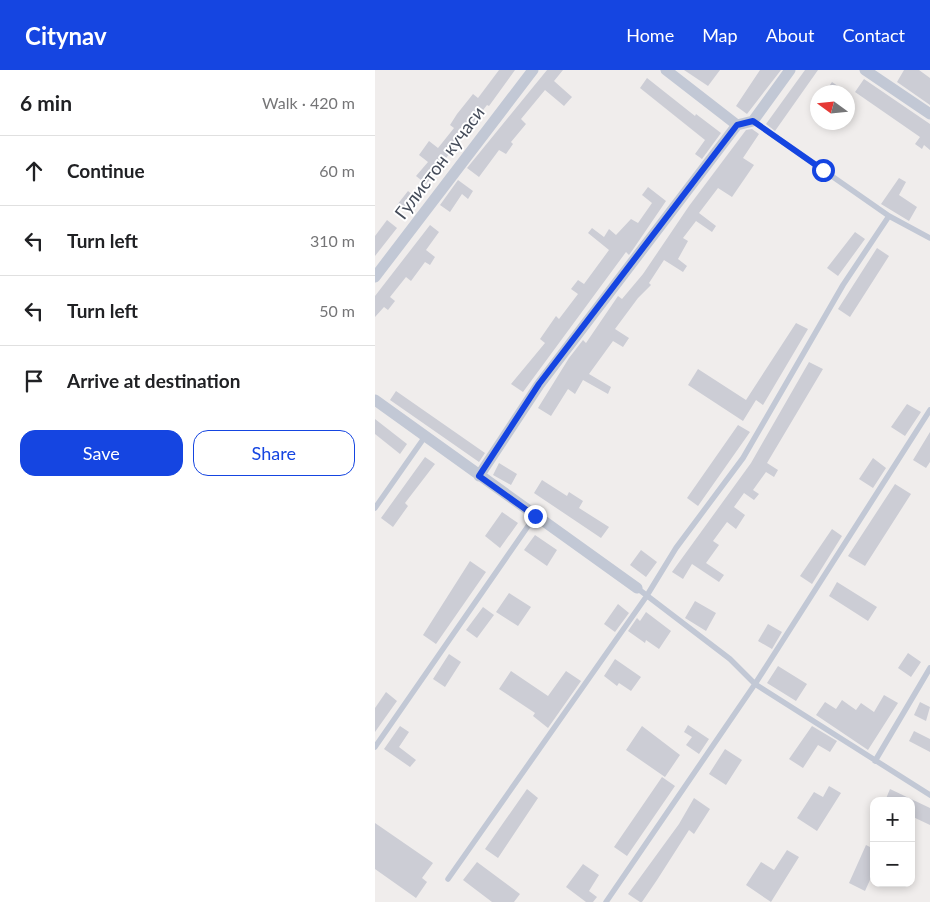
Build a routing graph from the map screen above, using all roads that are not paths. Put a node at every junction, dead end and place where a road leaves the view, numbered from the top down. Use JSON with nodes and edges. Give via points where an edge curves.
{"nodes":[{"id":1,"x":533,"y":70,"type":"edge"},
{"id":2,"x":666,"y":70,"type":"edge"},
{"id":3,"x":790,"y":70,"type":"edge"},
{"id":4,"x":865,"y":70,"type":"edge"},
{"id":5,"x":930,"y":114,"type":"edge"},
{"id":6,"x":753,"y":121,"type":"junction"},
{"id":7,"x":737,"y":125,"type":"junction"},
{"id":8,"x":889,"y":216,"type":"junction"},
{"id":9,"x":930,"y":238,"type":"edge"},
{"id":10,"x":375,"y":277,"type":"edge"},
{"id":11,"x":375,"y":400,"type":"edge"},
{"id":12,"x":930,"y":410,"type":"edge"},
{"id":13,"x":424,"y":438,"type":"junction"},
{"id":14,"x":479,"y":476,"type":"junction"},
{"id":15,"x":375,"y":508,"type":"edge"},
{"id":16,"x":535,"y":516,"type":"junction"},
{"id":17,"x":637,"y":588,"type":"joint"},
{"id":18,"x":646,"y":597,"type":"junction"},
{"id":19,"x":930,"y":668,"type":"edge"},
{"id":20,"x":755,"y":684,"type":"junction"},
{"id":21,"x":375,"y":747,"type":"edge"},
{"id":22,"x":875,"y":761,"type":"junction"},
{"id":23,"x":930,"y":795,"type":"edge"},
{"id":24,"x":448,"y":879,"type":"dead end"},
{"id":25,"x":606,"y":902,"type":"edge"}],
"edges":[{"from":1,"to":10,"type":"street","name":"Гулистон кучаси"},
{"from":2,"to":7,"type":"street"},
{"from":3,"to":6,"type":"street"},
{"from":4,"to":5,"type":"street"},
{"from":6,"to":7,"type":"street"},
{"from":6,"to":8,"type":"lane"},
{"from":7,"to":14,"type":"street","via":[[539,384]]},
{"from":8,"to":9,"type":"lane"},
{"from":8,"to":18,"type":"lane","via":[[829,309],[759,434],[676,548]]},
{"from":11,"to":13,"type":"street"},
{"from":12,"to":20,"type":"lane"},
{"from":13,"to":14,"type":"street"},
{"from":13,"to":15,"type":"lane"},
{"from":14,"to":16,"type":"street"},
{"from":16,"to":17,"type":"street"},
{"from":16,"to":21,"type":"lane"},
{"from":17,"to":18,"type":"lane"},
{"from":18,"to":20,"type":"lane","via":[[730,659]]},
{"from":18,"to":24,"type":"lane"},
{"from":19,"to":22,"type":"lane"},
{"from":20,"to":22,"type":"lane"},
{"from":20,"to":25,"type":"lane"},
{"from":22,"to":23,"type":"lane"}]}
